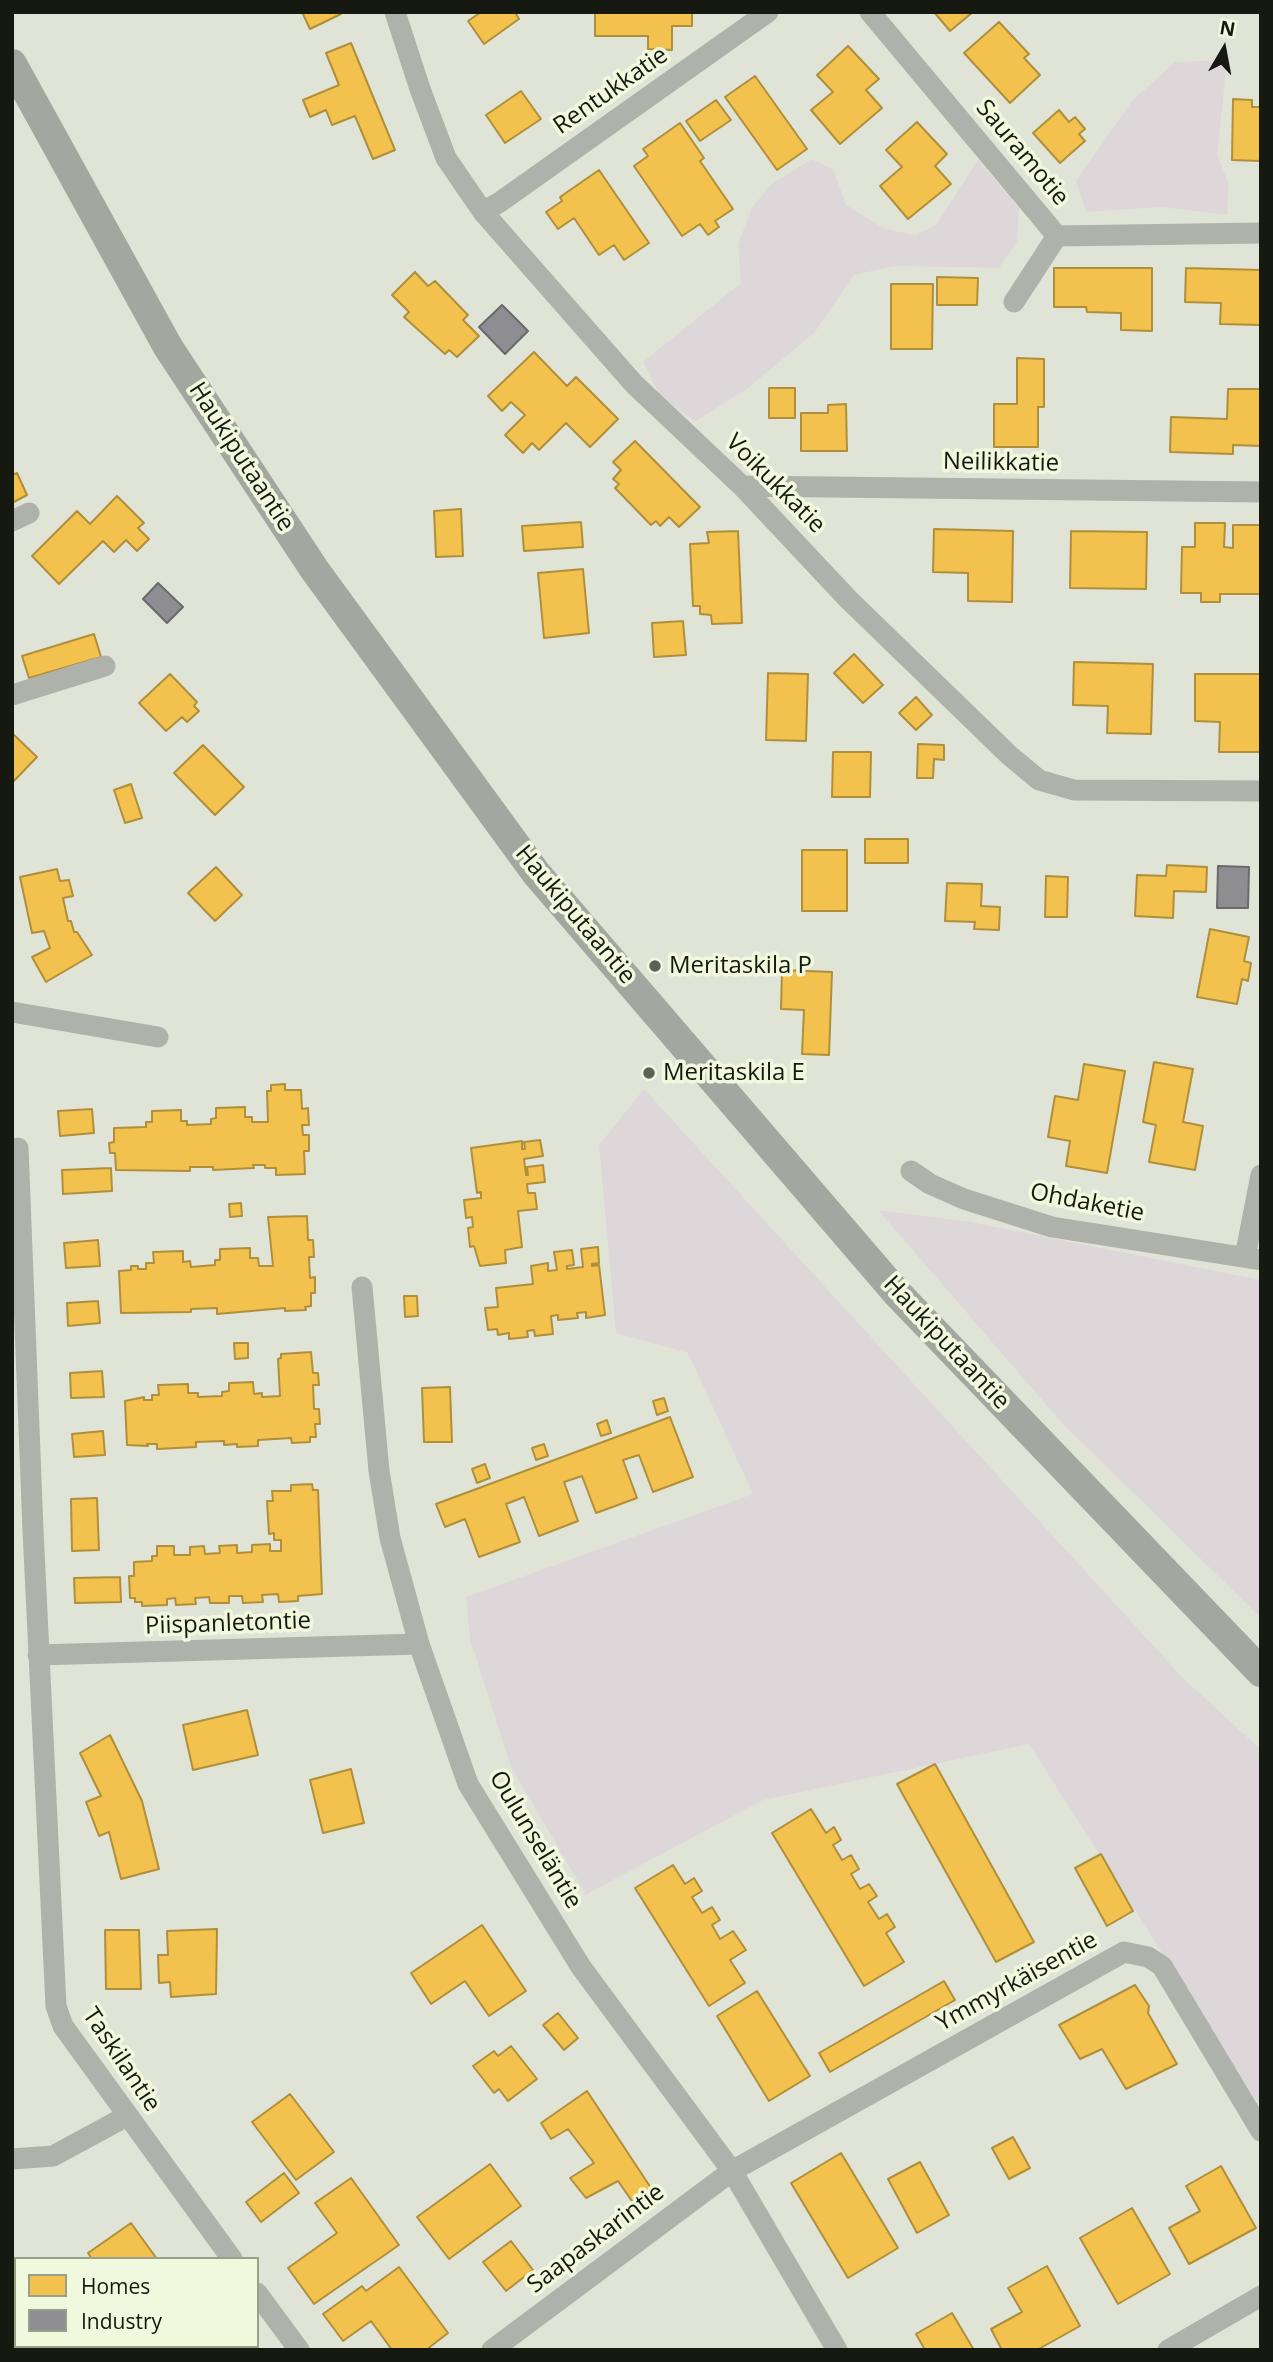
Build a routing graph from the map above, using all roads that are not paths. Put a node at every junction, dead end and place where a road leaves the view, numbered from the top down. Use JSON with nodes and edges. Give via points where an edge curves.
{"nodes":[{"id":1,"x":395,"y":12,"type":"edge"},
{"id":2,"x":768,"y":12,"type":"edge"},
{"id":3,"x":870,"y":12,"type":"edge"},
{"id":4,"x":12,"y":64,"type":"edge"},
{"id":5,"x":483,"y":212,"type":"junction"},
{"id":6,"x":1261,"y":233,"type":"edge"},
{"id":7,"x":1057,"y":236,"type":"junction"},
{"id":8,"x":1014,"y":302,"type":"dead end"},
{"id":9,"x":742,"y":486,"type":"junction"},
{"id":10,"x":1261,"y":492,"type":"edge"},
{"id":11,"x":105,"y":666,"type":"dead end"},
{"id":12,"x":12,"y":695,"type":"edge"},
{"id":13,"x":1261,"y":791,"type":"edge"},
{"id":14,"x":12,"y":1012,"type":"edge"},
{"id":15,"x":158,"y":1037,"type":"dead end"},
{"id":16,"x":18,"y":1148,"type":"dead end"},
{"id":17,"x":911,"y":1171,"type":"dead end"},
{"id":18,"x":1261,"y":1175,"type":"edge"},
{"id":19,"x":1253,"y":1258,"type":"edge"},
{"id":20,"x":362,"y":1287,"type":"dead end"},
{"id":21,"x":419,"y":1644,"type":"junction"},
{"id":22,"x":38,"y":1656,"type":"junction"},
{"id":23,"x":1261,"y":1672,"type":"edge"},
{"id":24,"x":127,"y":2116,"type":"junction"},
{"id":25,"x":1261,"y":2131,"type":"edge"},
{"id":26,"x":12,"y":2159,"type":"edge"},
{"id":27,"x":732,"y":2171,"type":"junction"},
{"id":28,"x":231,"y":2257,"type":"edge"},
{"id":29,"x":259,"y":2296,"type":"edge"},
{"id":30,"x":1261,"y":2296,"type":"edge"},
{"id":31,"x":299,"y":2350,"type":"edge"},
{"id":32,"x":492,"y":2350,"type":"edge"},
{"id":33,"x":837,"y":2350,"type":"edge"},
{"id":34,"x":1168,"y":2350,"type":"edge"}],
"edges":[{"from":1,"to":5,"type":"street","name":"Voikukkatie","via":[[446,158]]},
{"from":2,"to":5,"type":"street","name":"Rentukkatie"},
{"from":3,"to":7,"type":"street","name":"Sauramotie"},
{"from":4,"to":23,"type":"main road","name":"Haukiputaantie","via":[[168,347],[314,569],[536,873],[896,1292]]},
{"from":5,"to":9,"type":"street","name":"Voikukkatie","via":[[634,384]]},
{"from":6,"to":7,"type":"street","name":"Sauramotie"},
{"from":7,"to":8,"type":"street"},
{"from":9,"to":10,"type":"street","name":"Neilikkatie"},
{"from":9,"to":13,"type":"street","name":"Voikukkatie","via":[[848,599],[1039,780],[1074,790]]},
{"from":11,"to":12,"type":"street"},
{"from":14,"to":15,"type":"street"},
{"from":16,"to":22,"type":"street","name":"Taskilantie"},
{"from":17,"to":19,"type":"street","name":"Ohdaketie","via":[[964,1199],[1052,1227]]},
{"from":18,"to":19,"type":"street"},
{"from":20,"to":21,"type":"street","name":"Oulunseläntie","via":[[390,1538]]},
{"from":21,"to":22,"type":"street","name":"Piispanletontie"},
{"from":21,"to":27,"type":"street","name":"Oulunseläntie","via":[[468,1784],[580,1967]]},
{"from":22,"to":24,"type":"street","name":"Taskilantie","via":[[56,2006],[62,2026]]},
{"from":24,"to":26,"type":"street","via":[[53,2156]]},
{"from":24,"to":28,"type":"street","name":"Taskilantie"},
{"from":25,"to":27,"type":"street","name":"Ymmyrkäisentie","via":[[1161,1966],[1148,1957],[1124,1952]]},
{"from":27,"to":32,"type":"street","name":"Saapaskarintie"},
{"from":27,"to":33,"type":"street","name":"Oulunseläntie"},
{"from":29,"to":31,"type":"street"},
{"from":30,"to":34,"type":"street"}]}
